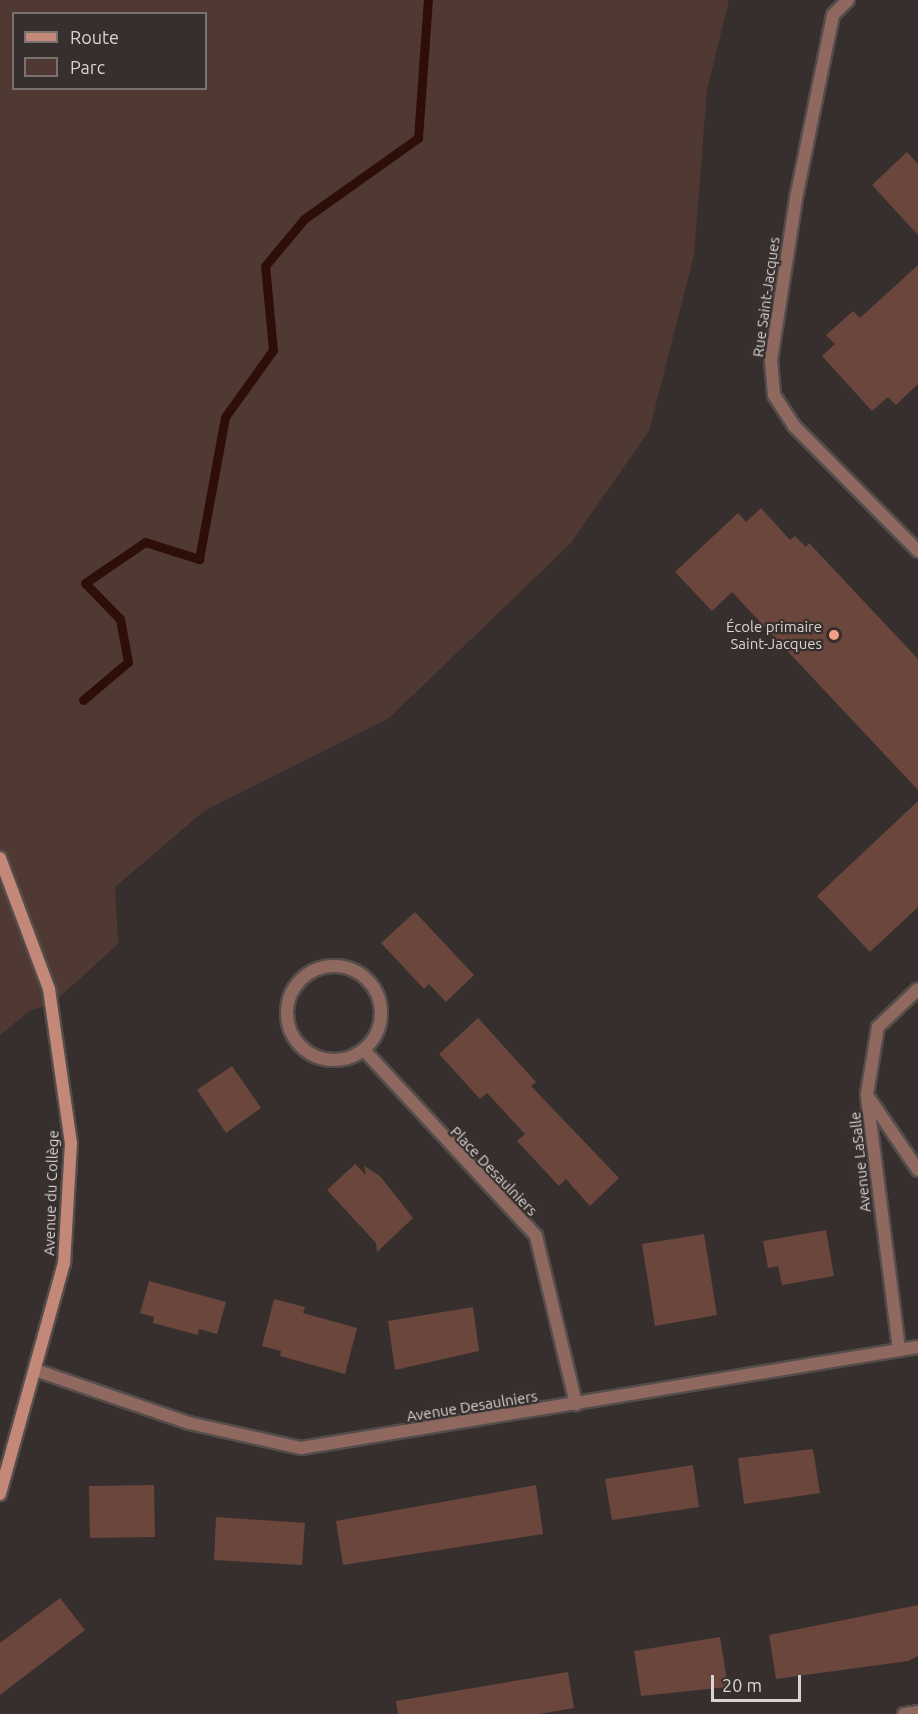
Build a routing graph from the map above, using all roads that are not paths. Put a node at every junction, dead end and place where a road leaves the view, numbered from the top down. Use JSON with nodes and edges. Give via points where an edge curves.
{"nodes":[{"id":1,"x":848,"y":0,"type":"edge"},
{"id":2,"x":918,"y":551,"type":"edge"},
{"id":3,"x":0,"y":858,"type":"edge"},
{"id":4,"x":918,"y":989,"type":"edge"},
{"id":5,"x":364,"y":1050,"type":"junction"},
{"id":6,"x":867,"y":1094,"type":"junction"},
{"id":7,"x":918,"y":1170,"type":"edge"},
{"id":8,"x":918,"y":1347,"type":"edge"},
{"id":9,"x":899,"y":1350,"type":"junction"},
{"id":10,"x":38,"y":1371,"type":"junction"},
{"id":11,"x":576,"y":1404,"type":"junction"},
{"id":12,"x":0,"y":1494,"type":"edge"},
{"id":13,"x":918,"y":1712,"type":"edge"},
{"id":14,"x":904,"y":1714,"type":"edge"}],
"edges":[{"from":1,"to":2,"type":"street","name":"Rue Saint-Jacques","via":[[833,15],[796,199],[771,360],[774,395],[794,426]]},
{"from":3,"to":10,"type":"street","name":"Avenue du Collège","via":[[50,989],[71,1143],[64,1263]]},
{"from":4,"to":6,"type":"street","name":"Avenue LaSalle","via":[[878,1027]]},
{"from":5,"to":5,"type":"street","via":[[334,1060],[300,1044],[288,1024],[287,1008],[300,981],[327,967],[342,967],[368,981],[380,1016]]},
{"from":5,"to":11,"type":"street","name":"Place Desaulniers","via":[[536,1236]]},
{"from":6,"to":7,"type":"street"},
{"from":6,"to":9,"type":"street","name":"Avenue LaSalle"},
{"from":8,"to":9,"type":"street","name":"Avenue Desaulniers"},
{"from":9,"to":11,"type":"street","name":"Avenue Desaulniers"},
{"from":10,"to":11,"type":"street","name":"Avenue Desaulniers","via":[[189,1423],[302,1448]]},
{"from":10,"to":12,"type":"street","name":"Avenue du Collège"},
{"from":13,"to":14,"type":"street"}]}
